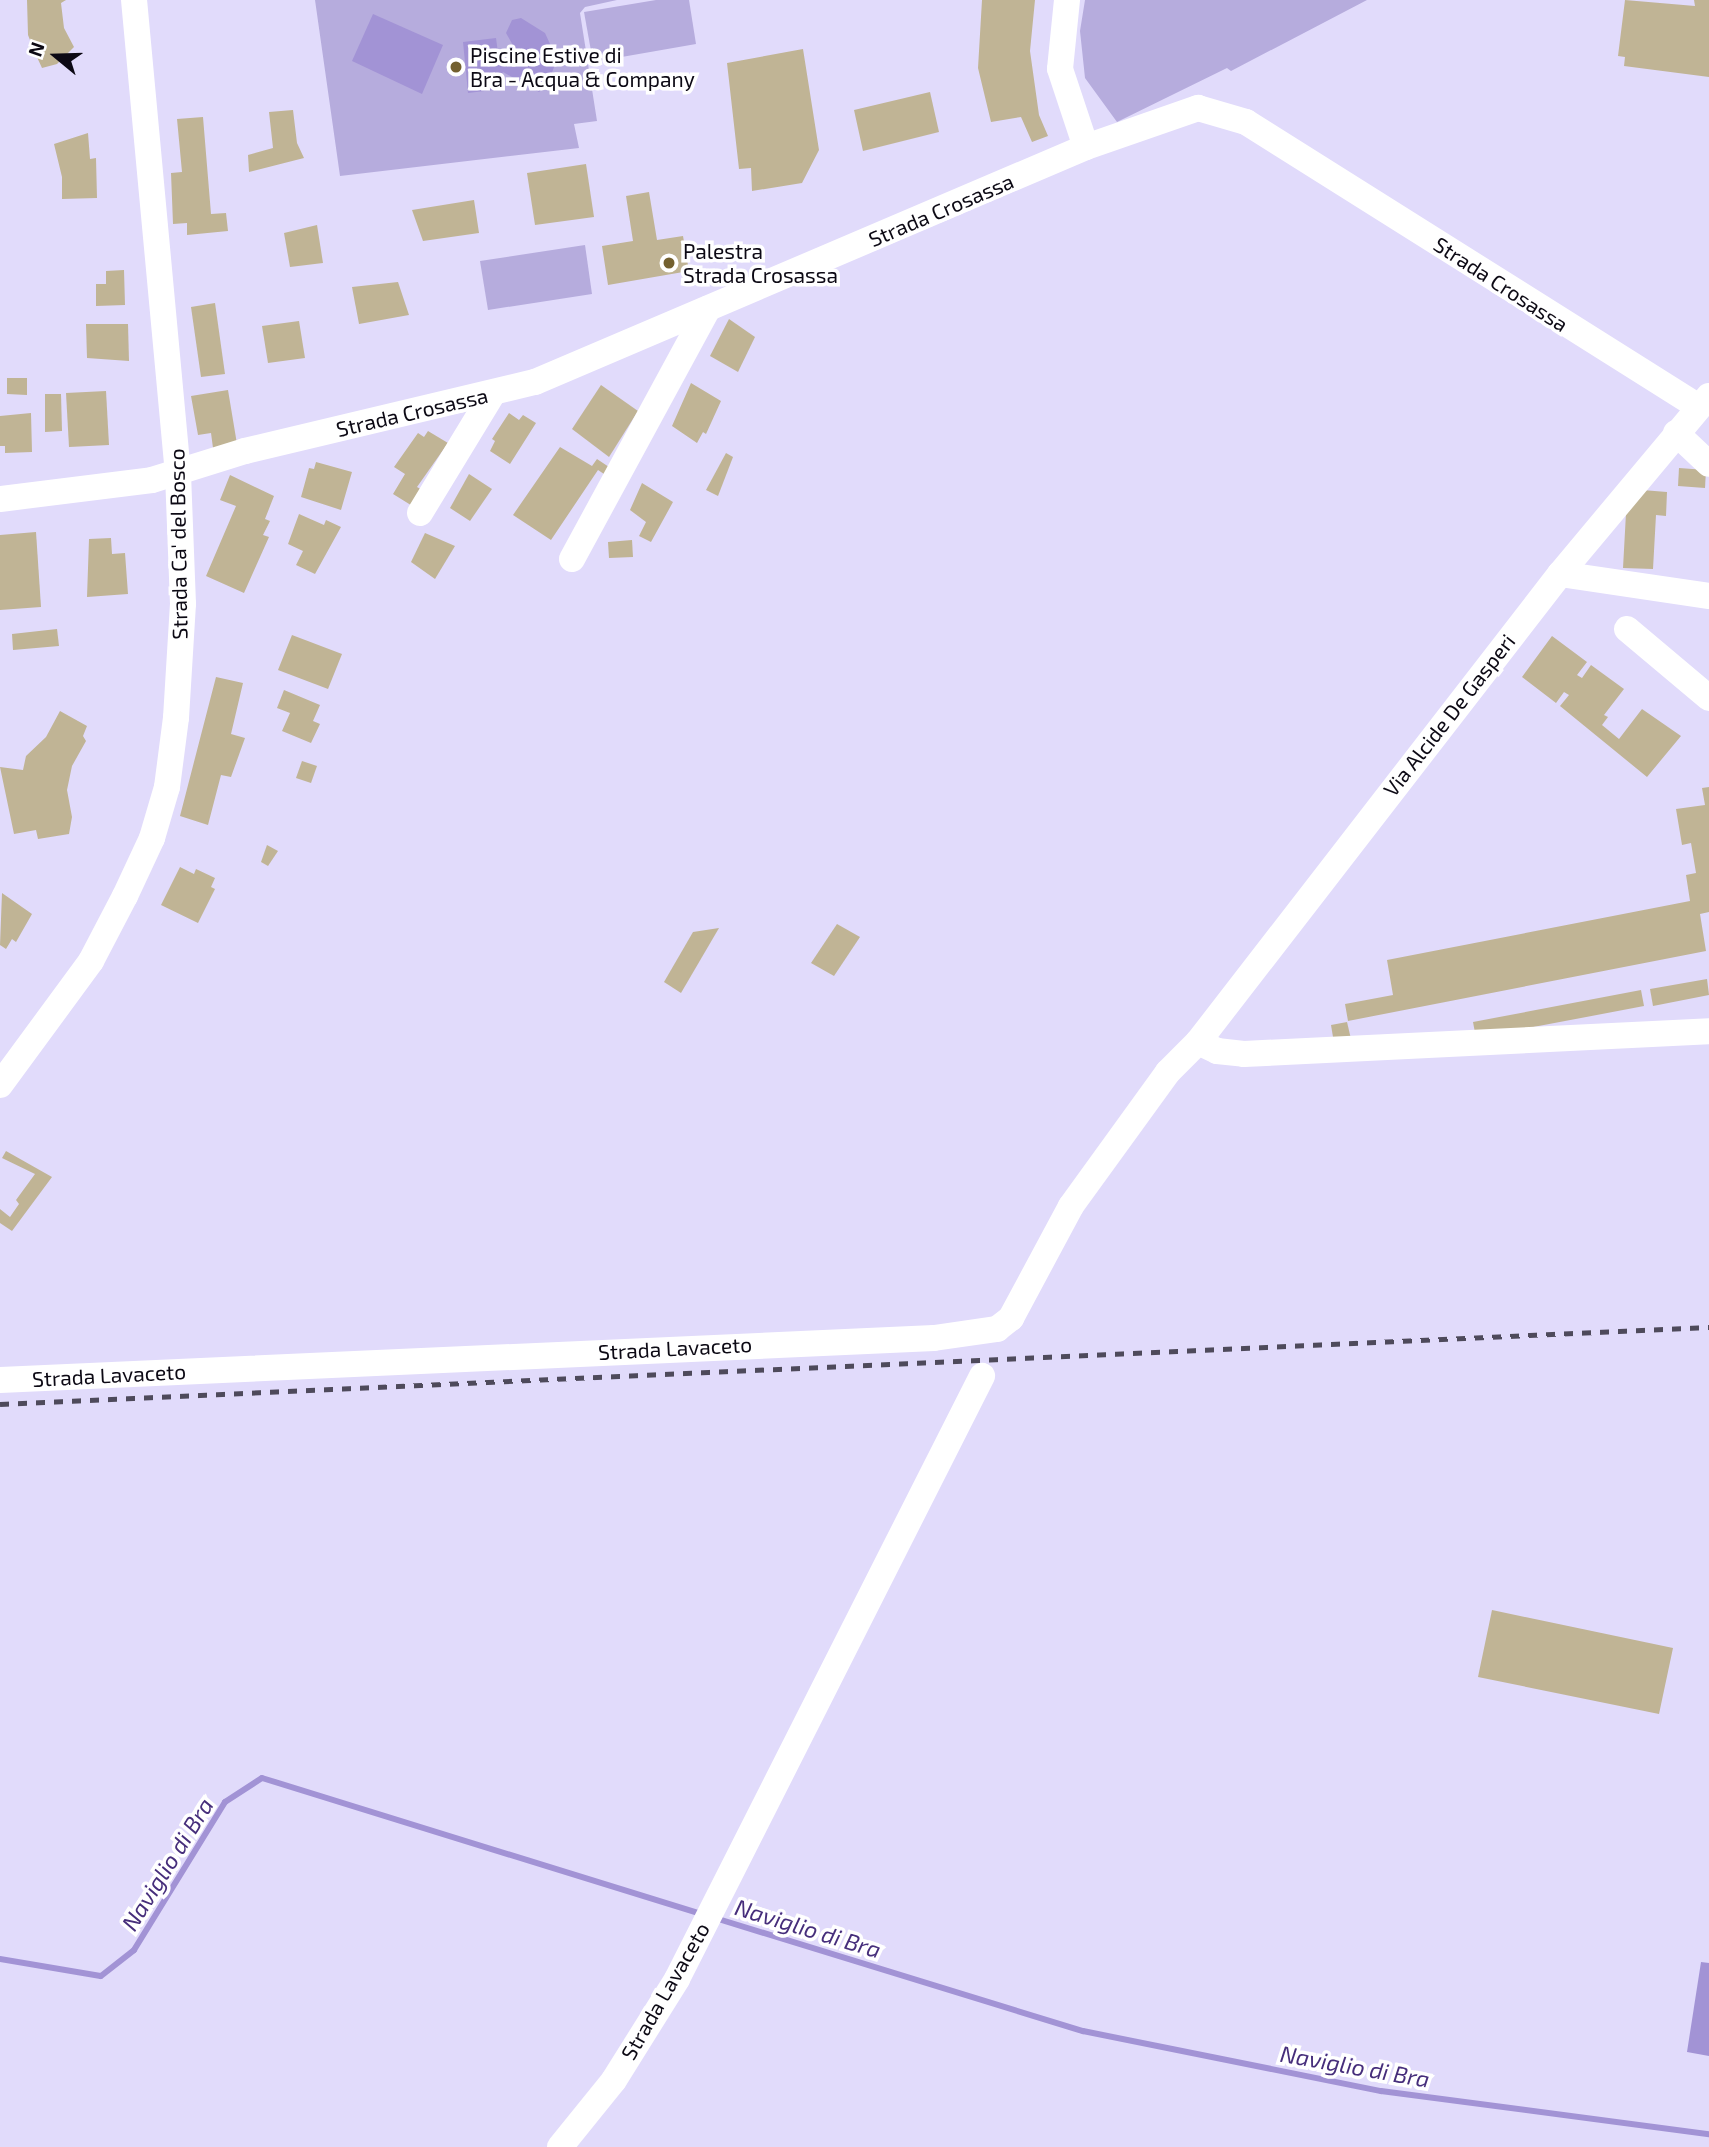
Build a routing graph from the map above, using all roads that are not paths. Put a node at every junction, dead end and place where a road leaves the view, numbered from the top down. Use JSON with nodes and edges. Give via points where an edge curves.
{"nodes":[{"id":1,"x":134,"y":0,"type":"edge"},
{"id":2,"x":1067,"y":0,"type":"edge"},
{"id":3,"x":1086,"y":147,"type":"junction"},
{"id":4,"x":708,"y":309,"type":"junction"},
{"id":5,"x":493,"y":393,"type":"junction"},
{"id":6,"x":1704,"y":402,"type":"edge"},
{"id":7,"x":1676,"y":433,"type":"junction"},
{"id":8,"x":1709,"y":464,"type":"edge"},
{"id":9,"x":178,"y":474,"type":"junction"},
{"id":10,"x":0,"y":499,"type":"edge"},
{"id":11,"x":420,"y":513,"type":"dead end"},
{"id":12,"x":572,"y":559,"type":"dead end"},
{"id":13,"x":1560,"y":574,"type":"junction"},
{"id":14,"x":1709,"y":596,"type":"edge"},
{"id":15,"x":1627,"y":629,"type":"dead end"},
{"id":16,"x":1709,"y":698,"type":"edge"},
{"id":17,"x":1709,"y":1031,"type":"edge"},
{"id":18,"x":1198,"y":1042,"type":"junction"},
{"id":19,"x":0,"y":1085,"type":"edge"},
{"id":20,"x":982,"y":1376,"type":"dead end"},
{"id":21,"x":0,"y":1380,"type":"edge"},
{"id":22,"x":560,"y":2147,"type":"edge"}],
"edges":[{"from":1,"to":9,"type":"street","name":"Strada Ca' del Bosco"},
{"from":2,"to":3,"type":"street","via":[[1060,69]]},
{"from":3,"to":4,"type":"street","name":"Strada Crosassa"},
{"from":3,"to":6,"type":"street","name":"Strada Crosassa","via":[[1177,112],[1198,108],[1232,115]]},
{"from":4,"to":5,"type":"street","name":"Strada Crosassa","via":[[535,382]]},
{"from":4,"to":12,"type":"street"},
{"from":5,"to":9,"type":"street","name":"Strada Crosassa","via":[[245,451]]},
{"from":5,"to":11,"type":"street"},
{"from":6,"to":7,"type":"street","name":"Via Alcide De Gasperi"},
{"from":7,"to":8,"type":"street"},
{"from":7,"to":13,"type":"street","name":"Via Alcide De Gasperi"},
{"from":9,"to":10,"type":"street","name":"Strada Crosassa","via":[[113,487]]},
{"from":9,"to":19,"type":"street","name":"Strada Ca' del Bosco","via":[[183,604],[176,718],[167,786],[152,838],[91,961]]},
{"from":13,"to":14,"type":"street"},
{"from":13,"to":18,"type":"street","name":"Via Alcide De Gasperi"},
{"from":15,"to":16,"type":"street"},
{"from":17,"to":18,"type":"street","via":[[1244,1055]]},
{"from":18,"to":21,"type":"street","name":"Strada Lavaceto","via":[[1168,1072],[1071,1206],[1011,1318],[997,1329],[934,1338]]},
{"from":20,"to":22,"type":"street","name":"Strada Lavaceto","via":[[677,1979],[614,2080]]}]}
